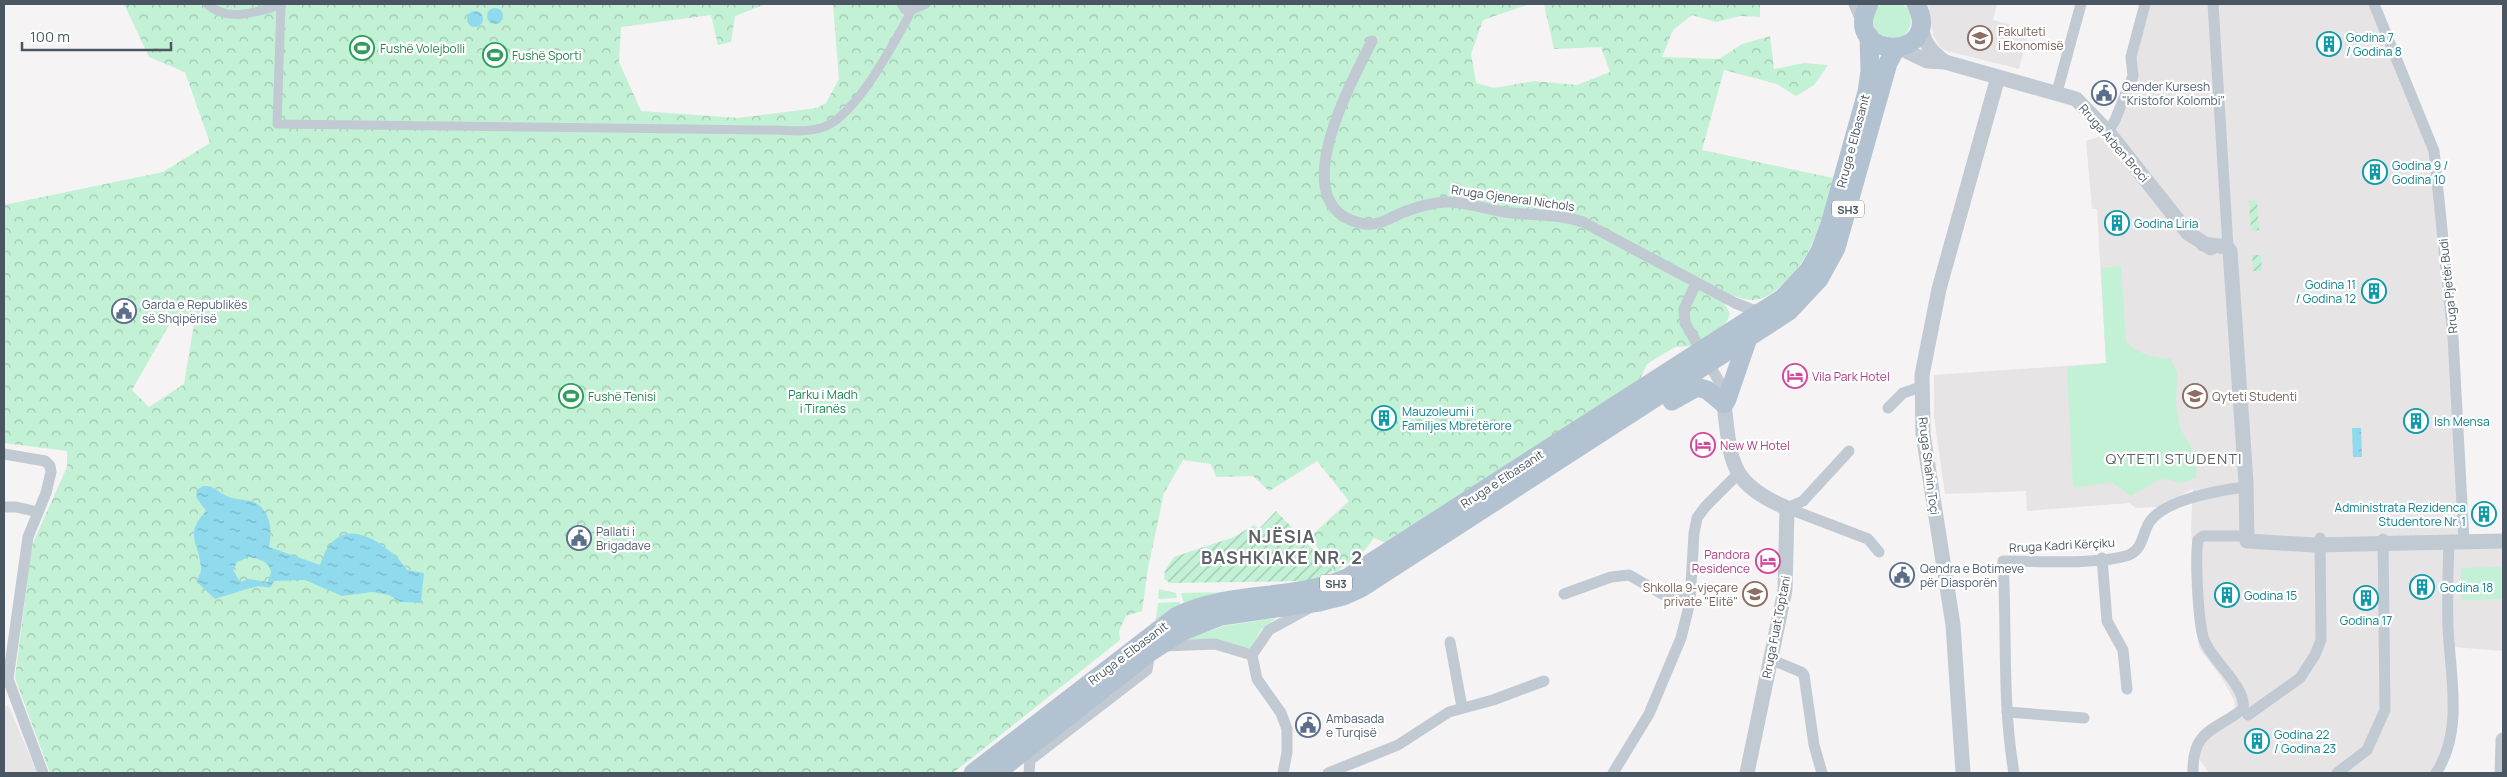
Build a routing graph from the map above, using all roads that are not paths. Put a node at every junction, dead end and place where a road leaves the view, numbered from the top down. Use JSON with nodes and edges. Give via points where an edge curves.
{"nodes":[{"id":1,"x":207,"y":4,"type":"edge"},
{"id":2,"x":902,"y":4,"type":"edge"},
{"id":3,"x":926,"y":4,"type":"edge"},
{"id":4,"x":1854,"y":4,"type":"edge"},
{"id":5,"x":1869,"y":4,"type":"edge"},
{"id":6,"x":1916,"y":4,"type":"edge"},
{"id":7,"x":2081,"y":4,"type":"edge"},
{"id":8,"x":2145,"y":4,"type":"edge"},
{"id":9,"x":2213,"y":4,"type":"edge"},
{"id":10,"x":2374,"y":4,"type":"edge"},
{"id":11,"x":912,"y":10,"type":"junction"},
{"id":12,"x":1921,"y":24,"type":"junction"},
{"id":13,"x":1867,"y":33,"type":"junction"},
{"id":14,"x":1372,"y":41,"type":"dead end"},
{"id":15,"x":1898,"y":48,"type":"junction"},
{"id":16,"x":1945,"y":62,"type":"junction"},
{"id":17,"x":1998,"y":77,"type":"junction"},
{"id":18,"x":2057,"y":92,"type":"junction"},
{"id":19,"x":2108,"y":132,"type":"junction"},
{"id":20,"x":2229,"y":253,"type":"junction"},
{"id":21,"x":1696,"y":283,"type":"junction"},
{"id":22,"x":1735,"y":303,"type":"junction"},
{"id":23,"x":1768,"y":309,"type":"junction"},
{"id":24,"x":1740,"y":335,"type":"junction"},
{"id":25,"x":1695,"y":363,"type":"junction"},
{"id":26,"x":1921,"y":387,"type":"junction"},
{"id":27,"x":1724,"y":404,"type":"junction"},
{"id":28,"x":1888,"y":408,"type":"dead end"},
{"id":29,"x":1625,"y":418,"type":"junction"},
{"id":30,"x":1849,"y":451,"type":"dead end"},
{"id":31,"x":4,"y":454,"type":"edge"},
{"id":32,"x":1738,"y":474,"type":"junction"},
{"id":33,"x":2246,"y":487,"type":"junction"},
{"id":34,"x":4,"y":507,"type":"edge"},
{"id":35,"x":1788,"y":508,"type":"junction"},
{"id":36,"x":38,"y":512,"type":"junction"},
{"id":37,"x":2250,"y":538,"type":"junction"},
{"id":38,"x":2503,"y":541,"type":"edge"},
{"id":39,"x":2320,"y":542,"type":"junction"},
{"id":40,"x":2383,"y":542,"type":"junction"},
{"id":41,"x":2457,"y":542,"type":"junction"},
{"id":42,"x":1879,"y":552,"type":"dead end"},
{"id":43,"x":2102,"y":558,"type":"junction"},
{"id":44,"x":1564,"y":594,"type":"dead end"},
{"id":45,"x":1690,"y":598,"type":"junction"},
{"id":46,"x":1319,"y":602,"type":"junction"},
{"id":47,"x":1450,"y":642,"type":"dead end"},
{"id":48,"x":1154,"y":649,"type":"junction"},
{"id":49,"x":1252,"y":655,"type":"junction"},
{"id":50,"x":1770,"y":659,"type":"junction"},
{"id":51,"x":1544,"y":681,"type":"dead end"},
{"id":52,"x":2127,"y":688,"type":"dead end"},
{"id":53,"x":1462,"y":707,"type":"junction"},
{"id":54,"x":2007,"y":712,"type":"junction"},
{"id":55,"x":2248,"y":715,"type":"dead end"},
{"id":56,"x":2084,"y":718,"type":"dead end"},
{"id":57,"x":2503,"y":740,"type":"edge"},
{"id":58,"x":1027,"y":756,"type":"junction"},
{"id":59,"x":43,"y":773,"type":"edge"},
{"id":60,"x":973,"y":773,"type":"edge"},
{"id":61,"x":996,"y":773,"type":"edge"},
{"id":62,"x":1029,"y":773,"type":"edge"},
{"id":63,"x":1283,"y":773,"type":"edge"},
{"id":64,"x":1328,"y":773,"type":"edge"},
{"id":65,"x":1613,"y":773,"type":"edge"},
{"id":66,"x":1747,"y":773,"type":"edge"},
{"id":67,"x":1822,"y":773,"type":"edge"},
{"id":68,"x":1963,"y":773,"type":"edge"},
{"id":69,"x":2014,"y":773,"type":"edge"},
{"id":70,"x":2192,"y":773,"type":"edge"},
{"id":71,"x":2337,"y":773,"type":"edge"},
{"id":72,"x":2436,"y":773,"type":"edge"},
{"id":73,"x":2502,"y":773,"type":"edge"}],
"edges":[{"from":1,"to":11,"type":"street","via":[[216,12],[232,16],[281,5],[275,126],[811,130],[832,123],[850,108]]},
{"from":2,"to":11,"type":"street","via":[[905,10]]},
{"from":3,"to":11,"type":"street"},
{"from":4,"to":13,"type":"street"},
{"from":5,"to":13,"type":"main road","number":"SH3","via":[[1864,16]]},
{"from":6,"to":12,"type":"main road"},
{"from":7,"to":18,"type":"street"},
{"from":8,"to":19,"type":"street","via":[[2131,57],[2134,76]]},
{"from":9,"to":20,"type":"street"},
{"from":10,"to":41,"type":"street","name":"Rruga Pjetër Budi","via":[[2434,151],[2453,336]]},
{"from":12,"to":15,"type":"main road","number":"SH3","via":[[1912,41]]},
{"from":12,"to":16,"type":"street","name":"Rruga Arben Broci","via":[[1927,46]]},
{"from":13,"to":15,"type":"main road","via":[[1878,45]]},
{"from":13,"to":23,"type":"main road","name":"Rruga e Elbasanit","number":"SH3","via":[[1870,71],[1867,92],[1824,240],[1800,281]]},
{"from":14,"to":21,"type":"street","name":"Rruga Gjeneral Nichols","via":[[1333,124],[1326,156],[1327,193],[1331,205],[1340,214],[1365,224],[1377,224],[1427,204],[1446,202],[1503,212],[1567,216]]},
{"from":15,"to":16,"type":"street","name":"Rruga Arben Broci","via":[[1927,60]]},
{"from":15,"to":24,"type":"main road","name":"Rruga e Elbasanit","number":"SH3","via":[[1888,63],[1842,229],[1830,261],[1798,304]]},
{"from":16,"to":17,"type":"street","name":"Rruga Arben Broci"},
{"from":17,"to":18,"type":"street","name":"Rruga Arben Broci"},
{"from":17,"to":26,"type":"street","name":"Rruga Shahin Toçi","via":[[1939,288],[1923,359]]},
{"from":18,"to":19,"type":"street","name":"Rruga Arben Broci","via":[[2076,99]]},
{"from":19,"to":20,"type":"street","name":"Rruga Arben Broci","via":[[2188,233],[2203,244]]},
{"from":20,"to":33,"type":"street"},
{"from":21,"to":22,"type":"street","name":"Rruga Gjeneral Nichols"},
{"from":21,"to":27,"type":"street","via":[[1684,309],[1685,323],[1720,383]]},
{"from":22,"to":23,"type":"street","name":"Rruga Gjeneral Nichols","via":[[1753,310]]},
{"from":22,"to":24,"type":"street"},
{"from":23,"to":24,"type":"main road","name":"Rruga e Elbasanit","number":"SH3"},
{"from":24,"to":25,"type":"main road","name":"Rruga e Elbasanit","number":"SH3"},
{"from":24,"to":27,"type":"main road","via":[[1728,399]]},
{"from":25,"to":29,"type":"main road","name":"Rruga e Elbasanit","number":"SH3"},
{"from":25,"to":60,"type":"main road","name":"Rruga e Elbasanit","number":"SH3","via":[[1347,578],[1314,589],[1222,600],[1177,616]]},
{"from":26,"to":28,"type":"street","via":[[1903,393]]},
{"from":26,"to":68,"type":"street","name":"Rruga Shahin Toçi","via":[[1928,473],[1953,625]]},
{"from":27,"to":29,"type":"main road","via":[[1698,387],[1654,409]]},
{"from":27,"to":32,"type":"street","via":[[1731,456]]},
{"from":29,"to":46,"type":"main road","name":"Rruga e Elbasanit","number":"SH3","via":[[1379,577],[1343,596]]},
{"from":30,"to":35,"type":"street","via":[[1803,501]]},
{"from":31,"to":36,"type":"street","via":[[45,461],[50,466],[50,483]]},
{"from":32,"to":35,"type":"street","via":[[1760,492]]},
{"from":32,"to":45,"type":"street","via":[[1697,518]]},
{"from":33,"to":37,"type":"street","via":[[2249,492]]},
{"from":33,"to":43,"type":"street","name":"Rruga Kadri Kërçiku","via":[[2204,493],[2164,511],[2151,520],[2135,551],[2129,555]]},
{"from":34,"to":36,"type":"street"},
{"from":35,"to":42,"type":"street","via":[[1868,539]]},
{"from":35,"to":50,"type":"street","name":"Rruga Fuat Toptani","via":[[1785,590]]},
{"from":36,"to":59,"type":"street","via":[[28,538],[8,679]]},
{"from":37,"to":39,"type":"street"},
{"from":37,"to":70,"type":"street","via":[[2203,536],[2198,540],[2203,636],[2234,683],[2244,705],[2238,713],[2202,736]]},
{"from":38,"to":41,"type":"street"},
{"from":39,"to":40,"type":"street"},
{"from":39,"to":55,"type":"street","via":[[2321,640],[2315,655],[2300,678]]},
{"from":40,"to":41,"type":"street"},
{"from":40,"to":71,"type":"street","via":[[2385,710],[2368,750]]},
{"from":41,"to":72,"type":"street","name":"Rruga Pjetër Budi","via":[[2448,623],[2453,722],[2449,742]]},
{"from":43,"to":52,"type":"street","via":[[2107,621],[2122,647]]},
{"from":43,"to":54,"type":"street","name":"Rruga Kadri Kërçiku","via":[[2003,561]]},
{"from":44,"to":45,"type":"street","via":[[1621,575],[1637,578],[1664,595]]},
{"from":45,"to":65,"type":"street","via":[[1681,638],[1660,690],[1637,736]]},
{"from":46,"to":48,"type":"main road","name":"Rruga e Elbasanit","number":"SH3","via":[[1221,616],[1196,624]]},
{"from":46,"to":49,"type":"street","via":[[1269,630]]},
{"from":47,"to":53,"type":"street"},
{"from":48,"to":49,"type":"street","via":[[1215,644]]},
{"from":48,"to":58,"type":"main road","name":"Rruga e Elbasanit","number":"SH3"},
{"from":49,"to":63,"type":"street","via":[[1257,679],[1281,713],[1287,729]]},
{"from":50,"to":66,"type":"street","name":"Rruga Fuat Toptani"},
{"from":50,"to":67,"type":"street","via":[[1804,675],[1814,745]]},
{"from":51,"to":53,"type":"street","via":[[1494,700]]},
{"from":53,"to":64,"type":"street","via":[[1398,745]]},
{"from":54,"to":56,"type":"street"},
{"from":54,"to":69,"type":"street","name":"Rruga Kadri Kërçiku"},
{"from":57,"to":73,"type":"street"},
{"from":58,"to":61,"type":"main road","name":"Rruga e Elbasanit","number":"SH3"},
{"from":58,"to":62,"type":"street"}]}
